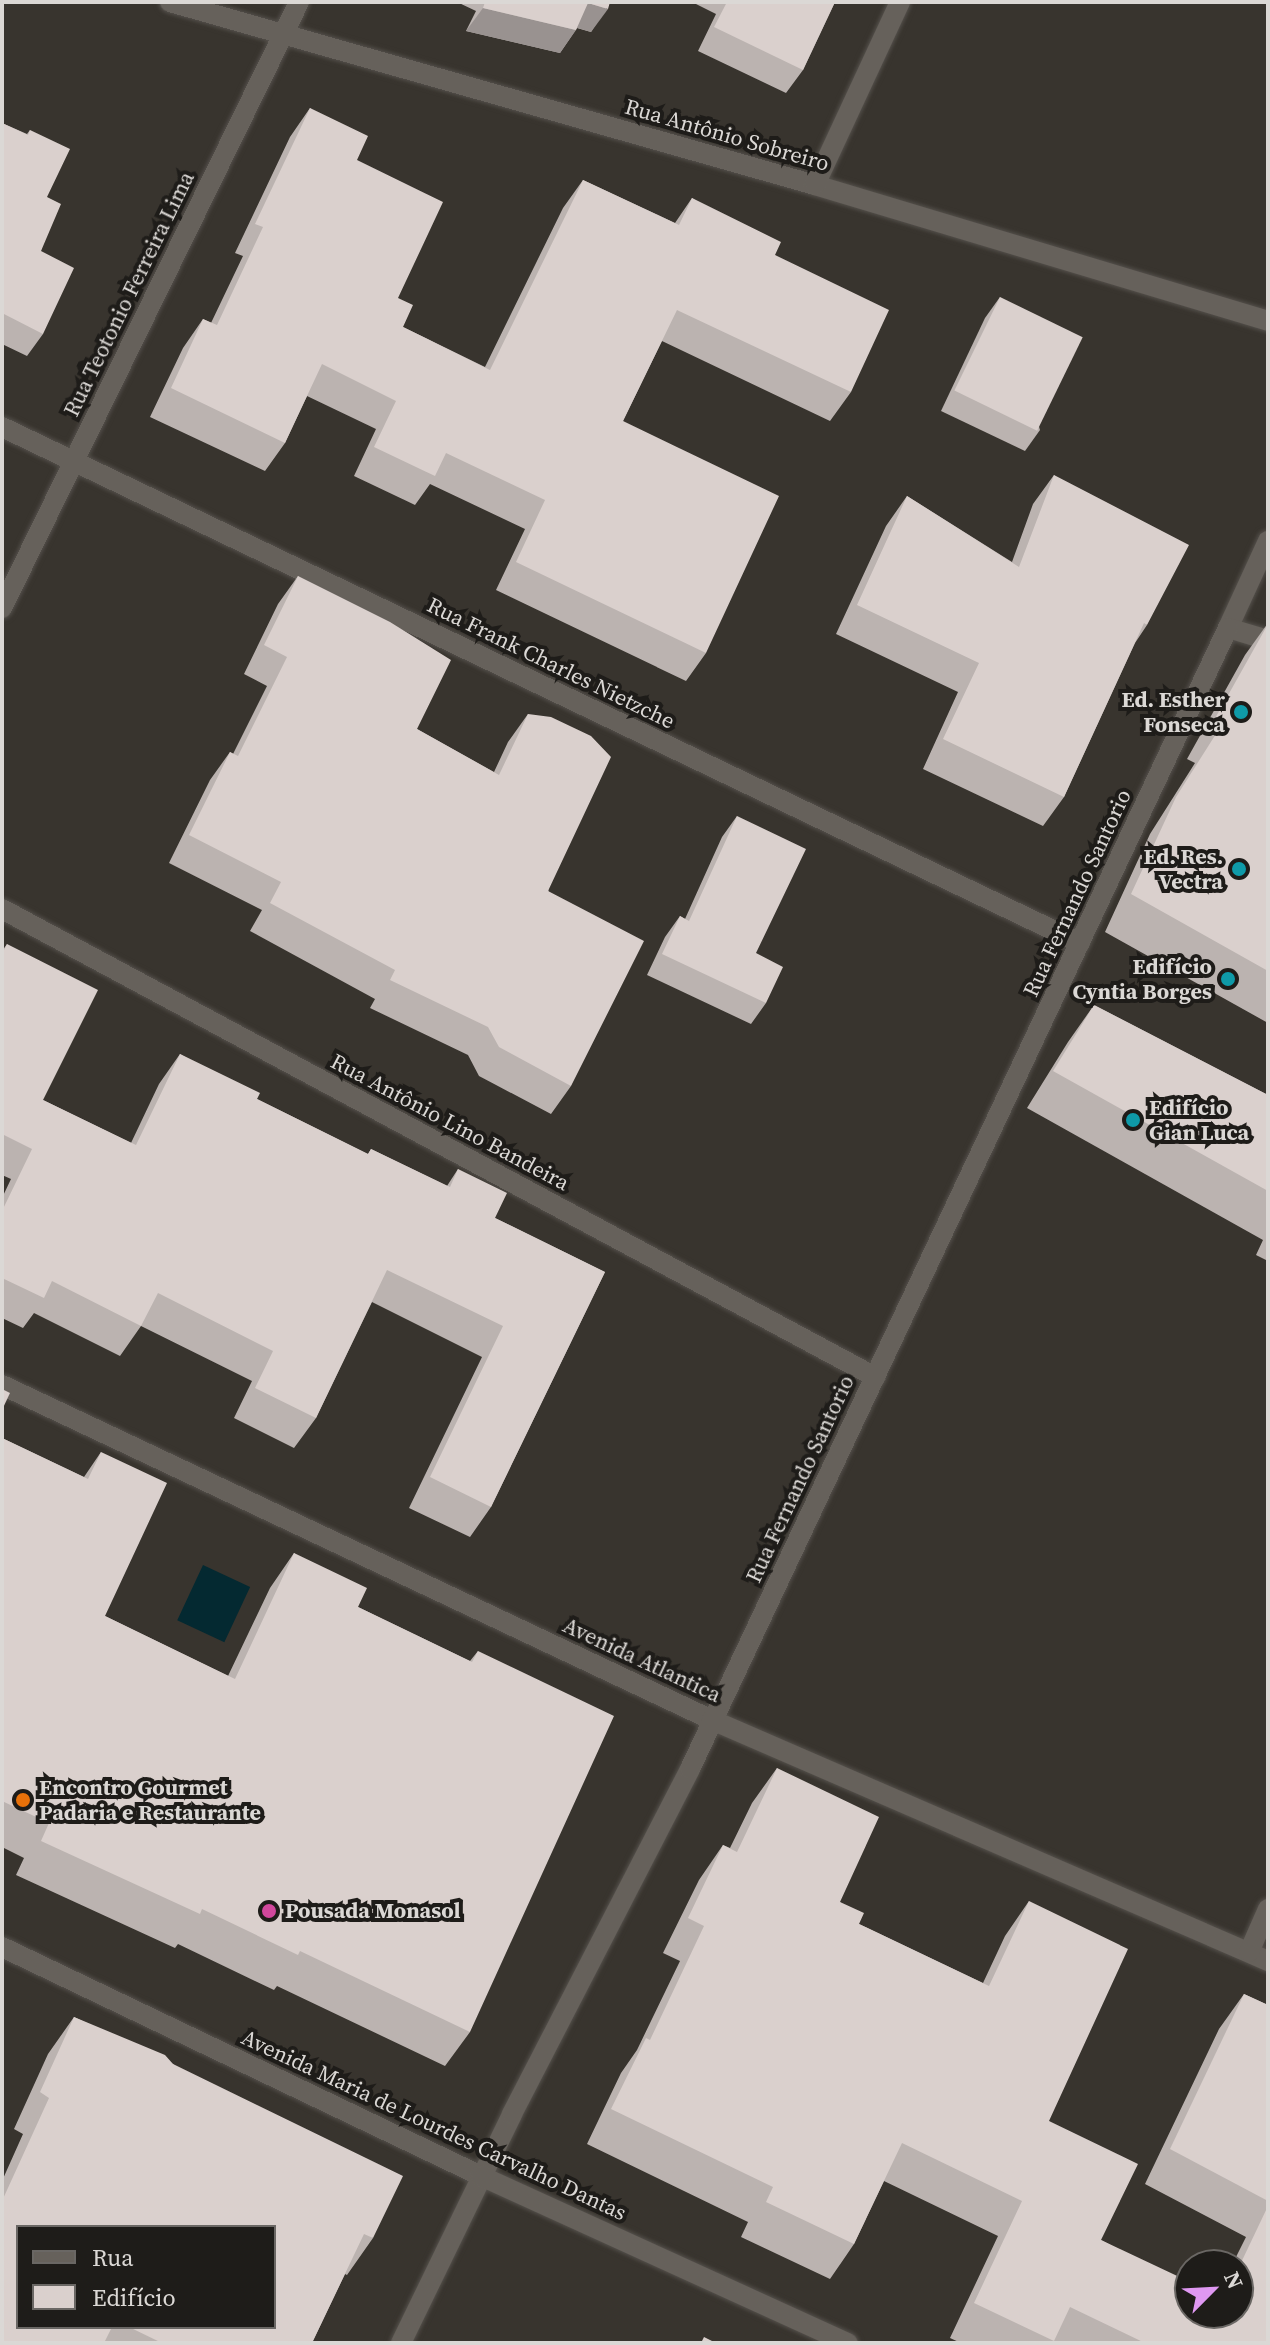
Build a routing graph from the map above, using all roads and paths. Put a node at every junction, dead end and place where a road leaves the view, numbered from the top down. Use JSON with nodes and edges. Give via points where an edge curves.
{"nodes":[{"id":1,"x":170,"y":2,"type":"edge"},
{"id":2,"x":299,"y":2,"type":"edge"},
{"id":3,"x":900,"y":2,"type":"edge"},
{"id":4,"x":284,"y":32,"type":"junction"},
{"id":5,"x":815,"y":185,"type":"junction"},
{"id":6,"x":1268,"y":321,"type":"edge"},
{"id":7,"x":2,"y":427,"type":"edge"},
{"id":8,"x":74,"y":462,"type":"junction"},
{"id":9,"x":1268,"y":541,"type":"edge"},
{"id":10,"x":2,"y":608,"type":"edge"},
{"id":11,"x":1228,"y":628,"type":"junction"},
{"id":12,"x":1268,"y":640,"type":"edge"},
{"id":13,"x":2,"y":909,"type":"edge"},
{"id":14,"x":1080,"y":943,"type":"junction"},
{"id":15,"x":875,"y":1377,"type":"junction"},
{"id":16,"x":2,"y":1385,"type":"edge"},
{"id":17,"x":712,"y":1720,"type":"junction"},
{"id":18,"x":1268,"y":1909,"type":"edge"},
{"id":19,"x":2,"y":1947,"type":"edge"},
{"id":20,"x":1249,"y":1952,"type":"junction"},
{"id":21,"x":1268,"y":1961,"type":"edge"},
{"id":22,"x":481,"y":2176,"type":"junction"},
{"id":23,"x":401,"y":2343,"type":"edge"},
{"id":24,"x":848,"y":2343,"type":"edge"}],
"edges":[{"from":1,"to":4,"type":"street","name":"Rua Antônio Sobreiro"},
{"from":2,"to":4,"type":"street","name":"Rua Teotonio Ferreira Lima"},
{"from":3,"to":5,"type":"street"},
{"from":4,"to":5,"type":"street","name":"Rua Antônio Sobreiro"},
{"from":4,"to":8,"type":"street","name":"Rua Teotonio Ferreira Lima"},
{"from":5,"to":6,"type":"street","name":"Rua Antônio Sobreiro"},
{"from":7,"to":8,"type":"street","name":"Rua Frank Charles Nietzche"},
{"from":8,"to":10,"type":"street","name":"Rua Teotonio Ferreira Lima"},
{"from":8,"to":14,"type":"street","name":"Rua Frank Charles Nietzche"},
{"from":9,"to":11,"type":"street"},
{"from":11,"to":12,"type":"street"},
{"from":11,"to":14,"type":"street","name":"Rua Fernando Santorio"},
{"from":13,"to":15,"type":"street","name":"Rua Antônio Lino Bandeira"},
{"from":14,"to":15,"type":"street","name":"Rua Fernando Santorio"},
{"from":15,"to":17,"type":"street","name":"Rua Fernando Santorio"},
{"from":16,"to":17,"type":"street","name":"Avenida Atlantica"},
{"from":17,"to":20,"type":"street","name":"Avenida Atlantica"},
{"from":17,"to":22,"type":"street","name":"Rua Fernando Santorio"},
{"from":18,"to":20,"type":"street"},
{"from":19,"to":22,"type":"street","name":"Avenida Maria de Lourdes Carvalho Dantas"},
{"from":20,"to":21,"type":"street","name":"Avenida Atlantica"},
{"from":22,"to":23,"type":"street","name":"Rua Fernando Santorio"},
{"from":22,"to":24,"type":"street","name":"Avenida Maria de Lourdes Carvalho Dantas"}]}
